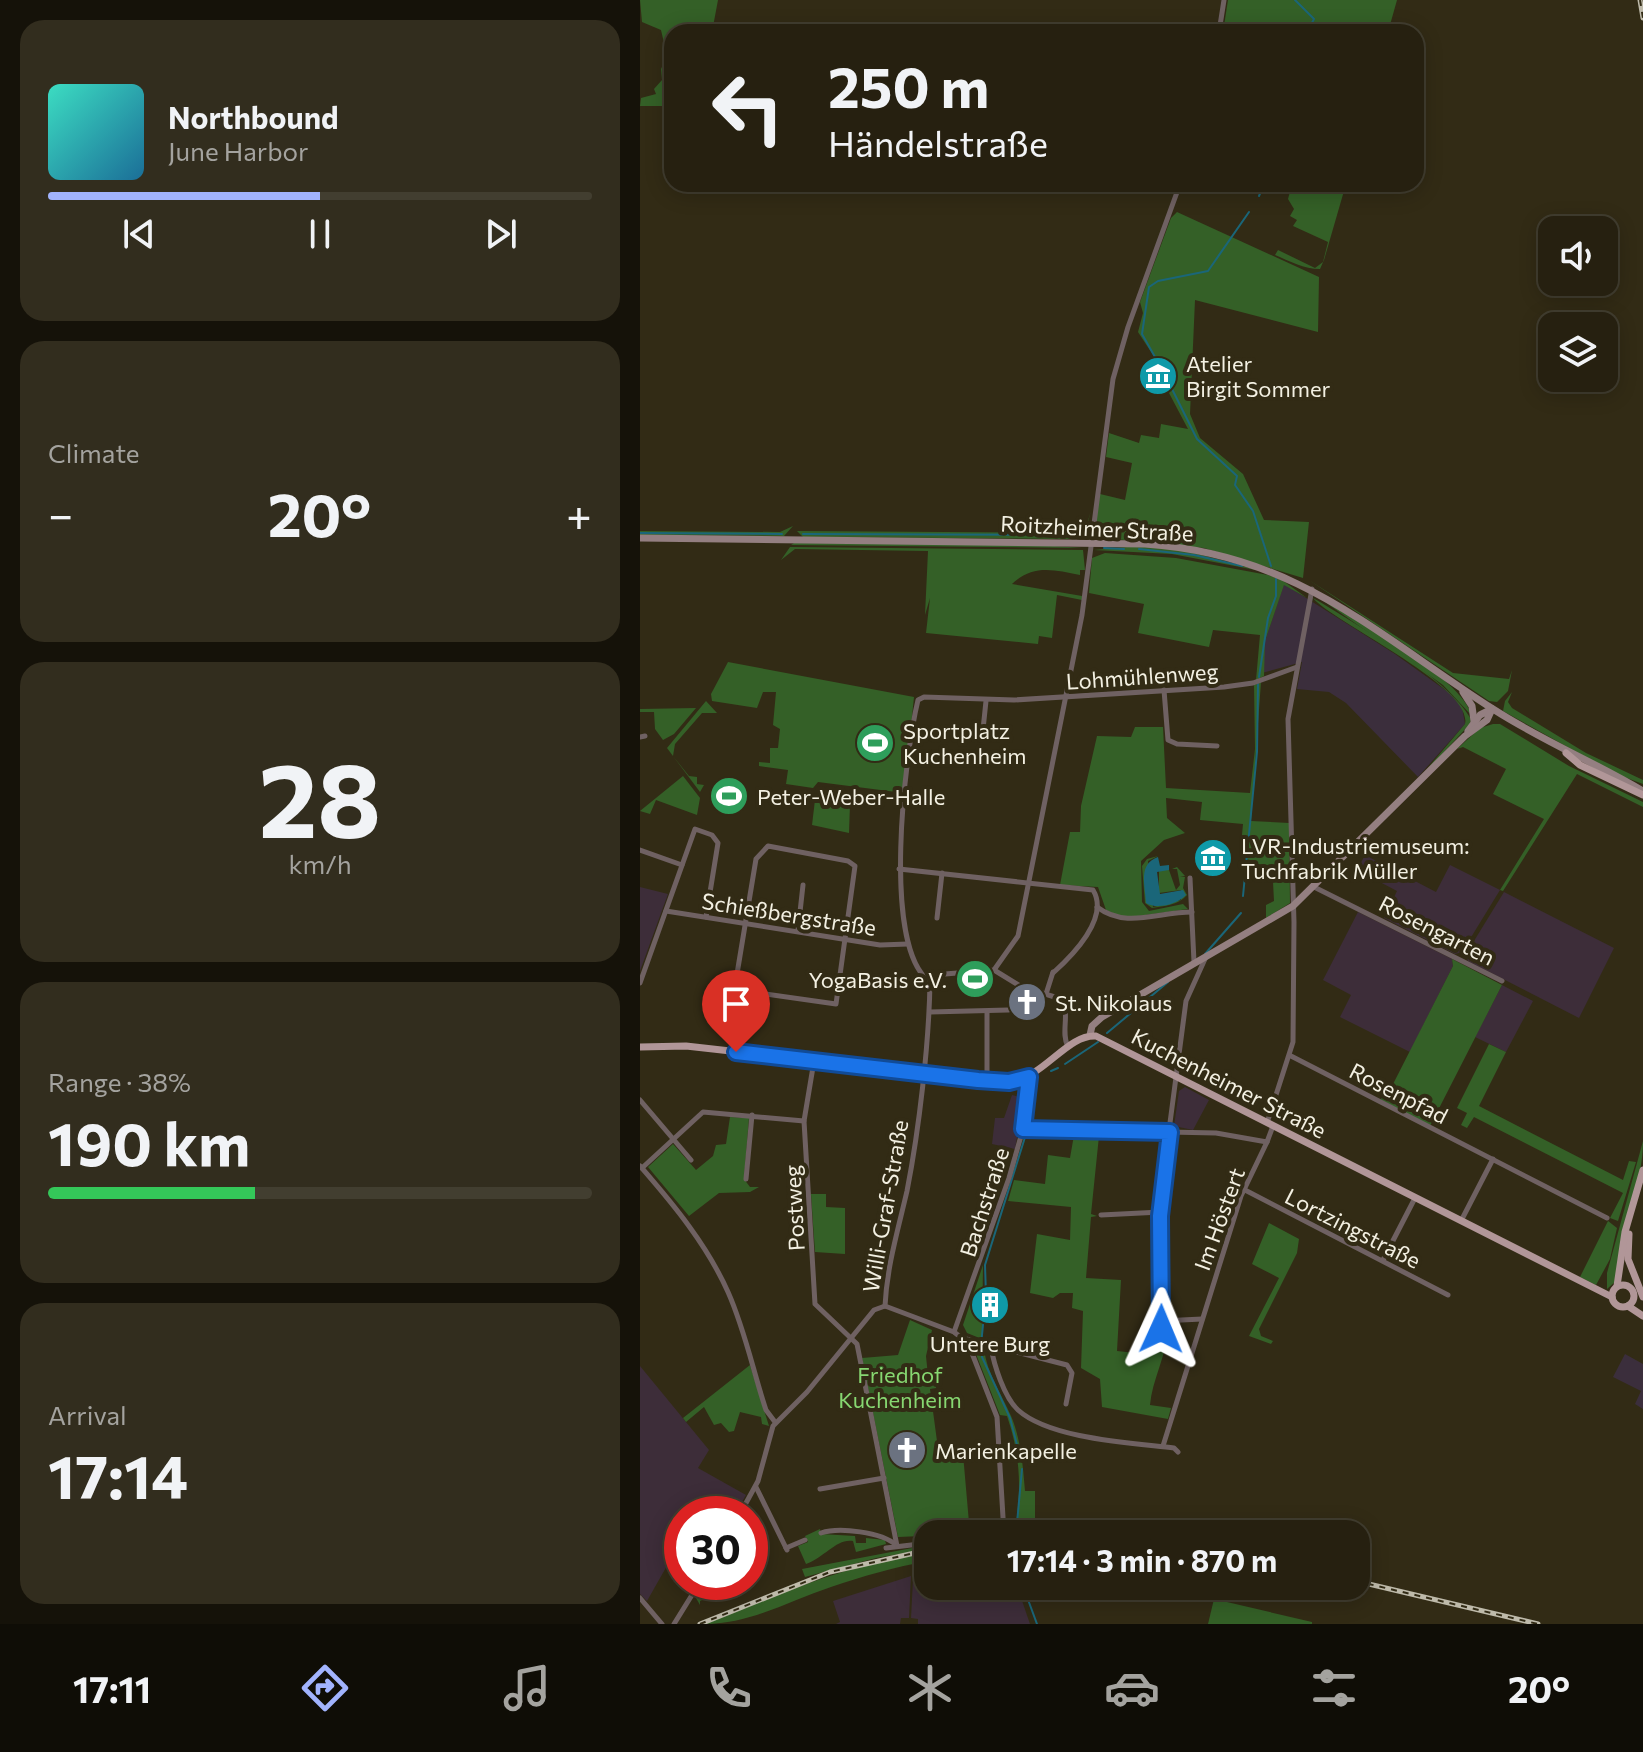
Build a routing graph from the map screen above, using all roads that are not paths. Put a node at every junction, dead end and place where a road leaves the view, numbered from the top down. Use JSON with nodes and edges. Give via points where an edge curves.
{"nodes":[{"id":1,"x":1224,"y":0,"type":"edge"},
{"id":2,"x":1220,"y":24,"type":"edge"},
{"id":3,"x":1177,"y":192,"type":"edge"},
{"id":4,"x":640,"y":538,"type":"edge"},
{"id":5,"x":1089,"y":543,"type":"junction"},
{"id":6,"x":1312,"y":588,"type":"junction"},
{"id":7,"x":1297,"y":667,"type":"junction"},
{"id":8,"x":1460,"y":687,"type":"junction"},
{"id":9,"x":1164,"y":690,"type":"junction"},
{"id":10,"x":1065,"y":697,"type":"junction"},
{"id":11,"x":986,"y":701,"type":"junction"},
{"id":12,"x":1492,"y":709,"type":"junction"},
{"id":13,"x":1474,"y":721,"type":"junction"},
{"id":14,"x":1465,"y":736,"type":"junction"},
{"id":15,"x":982,"y":739,"type":"dead end"},
{"id":16,"x":1217,"y":746,"type":"dead end"},
{"id":17,"x":1566,"y":753,"type":"junction"},
{"id":18,"x":1643,"y":791,"type":"edge"},
{"id":19,"x":640,"y":850,"type":"edge"},
{"id":20,"x":682,"y":865,"type":"junction"},
{"id":21,"x":899,"y":869,"type":"junction"},
{"id":22,"x":942,"y":873,"type":"junction"},
{"id":23,"x":1190,"y":878,"type":"dead end"},
{"id":24,"x":1029,"y":883,"type":"junction"},
{"id":25,"x":803,"y":885,"type":"dead end"},
{"id":26,"x":1314,"y":887,"type":"junction"},
{"id":27,"x":1293,"y":906,"type":"junction"},
{"id":28,"x":1097,"y":907,"type":"junction"},
{"id":29,"x":666,"y":911,"type":"junction"},
{"id":30,"x":1192,"y":912,"type":"junction"},
{"id":31,"x":706,"y":917,"type":"junction"},
{"id":32,"x":937,"y":918,"type":"dead end"},
{"id":33,"x":744,"y":922,"type":"junction"},
{"id":34,"x":798,"y":930,"type":"junction"},
{"id":35,"x":845,"y":938,"type":"junction"},
{"id":36,"x":908,"y":944,"type":"junction"},
{"id":37,"x":1201,"y":960,"type":"junction"},
{"id":38,"x":994,"y":970,"type":"junction"},
{"id":39,"x":1502,"y":981,"type":"dead end"},
{"id":40,"x":930,"y":982,"type":"junction"},
{"id":41,"x":640,"y":983,"type":"edge"},
{"id":42,"x":1046,"y":994,"type":"junction"},
{"id":43,"x":1008,"y":1010,"type":"dead end"},
{"id":44,"x":930,"y":1012,"type":"junction"},
{"id":45,"x":987,"y":1012,"type":"junction"},
{"id":46,"x":1090,"y":1035,"type":"junction"},
{"id":47,"x":640,"y":1047,"type":"edge"},
{"id":48,"x":1068,"y":1048,"type":"junction"},
{"id":49,"x":1291,"y":1056,"type":"junction"},
{"id":50,"x":814,"y":1061,"type":"junction"},
{"id":51,"x":922,"y":1074,"type":"junction"},
{"id":52,"x":1029,"y":1077,"type":"junction"},
{"id":53,"x":1178,"y":1077,"type":"junction"},
{"id":54,"x":987,"y":1081,"type":"junction"},
{"id":55,"x":640,"y":1100,"type":"edge"},
{"id":56,"x":752,"y":1115,"type":"junction"},
{"id":57,"x":804,"y":1121,"type":"junction"},
{"id":58,"x":1270,"y":1125,"type":"junction"},
{"id":59,"x":1026,"y":1129,"type":"junction"},
{"id":60,"x":1170,"y":1132,"type":"junction"},
{"id":61,"x":672,"y":1138,"type":"junction"},
{"id":62,"x":1267,"y":1142,"type":"junction"},
{"id":63,"x":1493,"y":1159,"type":"junction"},
{"id":64,"x":691,"y":1160,"type":"dead end"},
{"id":65,"x":641,"y":1167,"type":"edge"},
{"id":66,"x":746,"y":1179,"type":"dead end"},
{"id":67,"x":1643,"y":1179,"type":"edge"},
{"id":68,"x":1243,"y":1189,"type":"junction"},
{"id":69,"x":1415,"y":1198,"type":"junction"},
{"id":70,"x":1161,"y":1212,"type":"junction"},
{"id":71,"x":1101,"y":1215,"type":"dead end"},
{"id":72,"x":1607,"y":1218,"type":"dead end"},
{"id":73,"x":1461,"y":1222,"type":"junction"},
{"id":74,"x":1383,"y":1260,"type":"junction"},
{"id":75,"x":1617,"y":1289,"type":"junction"},
{"id":76,"x":1448,"y":1295,"type":"dead end"},
{"id":77,"x":1643,"y":1297,"type":"edge"},
{"id":78,"x":1631,"y":1303,"type":"junction"},
{"id":79,"x":885,"y":1306,"type":"junction"},
{"id":80,"x":1643,"y":1313,"type":"edge"},
{"id":81,"x":1202,"y":1319,"type":"junction"},
{"id":82,"x":1161,"y":1321,"type":"junction"},
{"id":83,"x":1161,"y":1329,"type":"dead end"},
{"id":84,"x":954,"y":1332,"type":"junction"},
{"id":85,"x":852,"y":1338,"type":"junction"},
{"id":86,"x":965,"y":1339,"type":"junction"},
{"id":87,"x":991,"y":1347,"type":"junction"},
{"id":88,"x":1066,"y":1404,"type":"dead end"},
{"id":89,"x":775,"y":1422,"type":"junction"},
{"id":90,"x":1163,"y":1446,"type":"junction"},
{"id":91,"x":1178,"y":1452,"type":"dead end"},
{"id":92,"x":884,"y":1478,"type":"junction"},
{"id":93,"x":756,"y":1487,"type":"junction"},
{"id":94,"x":820,"y":1489,"type":"dead end"},
{"id":95,"x":751,"y":1496,"type":"edge"},
{"id":96,"x":1003,"y":1520,"type":"edge"},
{"id":97,"x":821,"y":1533,"type":"dead end"},
{"id":98,"x":805,"y":1540,"type":"dead end"},
{"id":99,"x":914,"y":1544,"type":"edge"},
{"id":100,"x":897,"y":1546,"type":"junction"},
{"id":101,"x":886,"y":1548,"type":"dead end"},
{"id":102,"x":640,"y":1598,"type":"edge"},
{"id":103,"x":689,"y":1600,"type":"edge"},
{"id":104,"x":662,"y":1624,"type":"edge"},
{"id":105,"x":674,"y":1624,"type":"edge"}],
"edges":[{"from":1,"to":2,"type":"street"},
{"from":3,"to":5,"type":"street","via":[[1115,370]]},
{"from":4,"to":5,"type":"street","name":"Roitzheimer Straße"},
{"from":5,"to":6,"type":"street","name":"Roitzheimer Straße","via":[[1188,548],[1267,568]]},
{"from":5,"to":10,"type":"street"},
{"from":6,"to":7,"type":"street","name":"Im Höstert"},
{"from":6,"to":8,"type":"street","name":"Roitzheimer Straße"},
{"from":7,"to":9,"type":"street","name":"Lohmühlenweg","via":[[1259,681]]},
{"from":7,"to":27,"type":"street","name":"Im Höstert","via":[[1288,719]]},
{"from":8,"to":12,"type":"street","name":"Roitzheimer Straße"},
{"from":8,"to":13,"type":"street"},
{"from":9,"to":10,"type":"street","name":"Lohmühlenweg"},
{"from":9,"to":16,"type":"street","via":[[1168,740]]},
{"from":10,"to":11,"type":"street","name":"Lohmühlenweg"},
{"from":10,"to":24,"type":"street"},
{"from":11,"to":15,"type":"street"},
{"from":11,"to":21,"type":"street","name":"Lohmühlenweg","via":[[919,699]]},
{"from":12,"to":13,"type":"street"},
{"from":12,"to":14,"type":"street","via":[[1487,720]]},
{"from":12,"to":17,"type":"street","name":"Roitzheimer Straße"},
{"from":13,"to":14,"type":"street"},
{"from":14,"to":26,"type":"street"},
{"from":17,"to":18,"type":"street","name":"Roitzheimer Straße"},
{"from":17,"to":18,"type":"main road","via":[[1580,765]]},
{"from":19,"to":20,"type":"street"},
{"from":20,"to":29,"type":"street"},
{"from":20,"to":31,"type":"street","via":[[695,829],[712,835],[718,843]]},
{"from":21,"to":22,"type":"street"},
{"from":21,"to":36,"type":"street"},
{"from":22,"to":24,"type":"street"},
{"from":22,"to":32,"type":"street"},
{"from":23,"to":30,"type":"street"},
{"from":24,"to":28,"type":"street","via":[[1091,889]]},
{"from":24,"to":38,"type":"street","via":[[1018,936]]},
{"from":25,"to":34,"type":"street"},
{"from":26,"to":27,"type":"street"},
{"from":26,"to":39,"type":"street","name":"Rosengarten"},
{"from":27,"to":37,"type":"street"},
{"from":27,"to":49,"type":"street","name":"Im Höstert"},
{"from":28,"to":30,"type":"street","via":[[1128,921]]},
{"from":28,"to":42,"type":"street","via":[[1089,931],[1052,971]]},
{"from":29,"to":31,"type":"street","name":"Schießbergstraße"},
{"from":29,"to":41,"type":"street"},
{"from":30,"to":37,"type":"street"},
{"from":31,"to":33,"type":"street","name":"Schießbergstraße"},
{"from":33,"to":34,"type":"street","name":"Schießbergstraße"},
{"from":33,"to":35,"type":"street","via":[[735,986],[744,991],[836,1004]]},
{"from":33,"to":35,"type":"street","via":[[758,854],[776,846],[853,864]]},
{"from":34,"to":35,"type":"street","name":"Schießbergstraße"},
{"from":35,"to":36,"type":"street","name":"Schießbergstraße"},
{"from":36,"to":40,"type":"street","via":[[920,973]]},
{"from":37,"to":46,"type":"street","via":[[1102,1017]]},
{"from":37,"to":53,"type":"street","via":[[1186,1001]]},
{"from":38,"to":40,"type":"street","via":[[945,974]]},
{"from":38,"to":42,"type":"street"},
{"from":40,"to":44,"type":"street","name":"Willi-Graf-Straße"},
{"from":42,"to":48,"type":"street","via":[[1065,1004]]},
{"from":43,"to":45,"type":"street"},
{"from":44,"to":45,"type":"street"},
{"from":44,"to":51,"type":"street","name":"Willi-Graf-Straße"},
{"from":45,"to":54,"type":"street"},
{"from":46,"to":48,"type":"main road"},
{"from":46,"to":53,"type":"main road","name":"Kuchenheimer Straße"},
{"from":47,"to":50,"type":"main road","via":[[686,1046]]},
{"from":48,"to":52,"type":"main road"},
{"from":49,"to":58,"type":"street","name":"Im Höstert"},
{"from":49,"to":63,"type":"street","name":"Rosenpfad"},
{"from":50,"to":51,"type":"main road"},
{"from":50,"to":57,"type":"street","name":"Postweg"},
{"from":51,"to":54,"type":"main road"},
{"from":51,"to":79,"type":"street","name":"Willi-Graf-Straße"},
{"from":52,"to":54,"type":"main road"},
{"from":52,"to":59,"type":"street","name":"Bachstraße"},
{"from":53,"to":58,"type":"main road","name":"Kuchenheimer Straße"},
{"from":53,"to":60,"type":"street"},
{"from":55,"to":61,"type":"street"},
{"from":56,"to":57,"type":"street"},
{"from":56,"to":61,"type":"street","via":[[703,1112]]},
{"from":56,"to":66,"type":"street"},
{"from":57,"to":85,"type":"street","name":"Postweg","via":[[815,1304]]},
{"from":58,"to":62,"type":"street","name":"Im Höstert"},
{"from":58,"to":69,"type":"main road","name":"Kuchenheimer Straße"},
{"from":59,"to":60,"type":"street"},
{"from":59,"to":84,"type":"street","name":"Bachstraße"},
{"from":60,"to":62,"type":"street"},
{"from":60,"to":70,"type":"street"},
{"from":61,"to":64,"type":"street"},
{"from":61,"to":65,"type":"street"},
{"from":62,"to":68,"type":"street","name":"Im Höstert"},
{"from":63,"to":72,"type":"street","name":"Rosenpfad"},
{"from":63,"to":73,"type":"street"},
{"from":65,"to":89,"type":"street","via":[[695,1234],[724,1283],[766,1410]]},
{"from":67,"to":75,"type":"main road","via":[[1625,1232]]},
{"from":67,"to":77,"type":"main road","via":[[1627,1251]]},
{"from":68,"to":74,"type":"street","name":"Lortzingstraße"},
{"from":68,"to":81,"type":"street","name":"Im Höstert"},
{"from":69,"to":73,"type":"main road","name":"Kuchenheimer Straße"},
{"from":69,"to":74,"type":"street"},
{"from":70,"to":71,"type":"street"},
{"from":70,"to":82,"type":"street"},
{"from":73,"to":75,"type":"main road","name":"Kuchenheimer Straße","via":[[1596,1291]]},
{"from":74,"to":76,"type":"street","name":"Lortzingstraße"},
{"from":75,"to":78,"type":"main road","via":[[1633,1290]]},
{"from":75,"to":78,"type":"main road","name":"Kuchenheimer Straße","via":[[1618,1306]]},
{"from":78,"to":80,"type":"main road"},
{"from":79,"to":84,"type":"street"},
{"from":79,"to":85,"type":"street","name":"Willi-Graf-Straße","via":[[874,1310]]},
{"from":81,"to":82,"type":"street"},
{"from":81,"to":90,"type":"street","name":"Im Höstert"},
{"from":82,"to":83,"type":"street"},
{"from":84,"to":86,"type":"street"},
{"from":85,"to":89,"type":"street","name":"Willi-Graf-Straße"},
{"from":85,"to":92,"type":"street"},
{"from":86,"to":87,"type":"street"},
{"from":86,"to":96,"type":"street","via":[[997,1417]]},
{"from":87,"to":88,"type":"street","via":[[1071,1368]]},
{"from":87,"to":90,"type":"street","via":[[1010,1399],[1024,1414],[1086,1437]]},
{"from":89,"to":93,"type":"street","name":"Willi-Graf-Straße"},
{"from":90,"to":91,"type":"street"},
{"from":92,"to":94,"type":"street"},
{"from":92,"to":100,"type":"street"},
{"from":93,"to":95,"type":"street","name":"Willi-Graf-Straße"},
{"from":93,"to":98,"type":"street","via":[[787,1549]]},
{"from":97,"to":100,"type":"street","via":[[885,1538]]},
{"from":99,"to":100,"type":"street"},
{"from":100,"to":101,"type":"street"},
{"from":102,"to":104,"type":"street"},
{"from":103,"to":105,"type":"street"}]}
